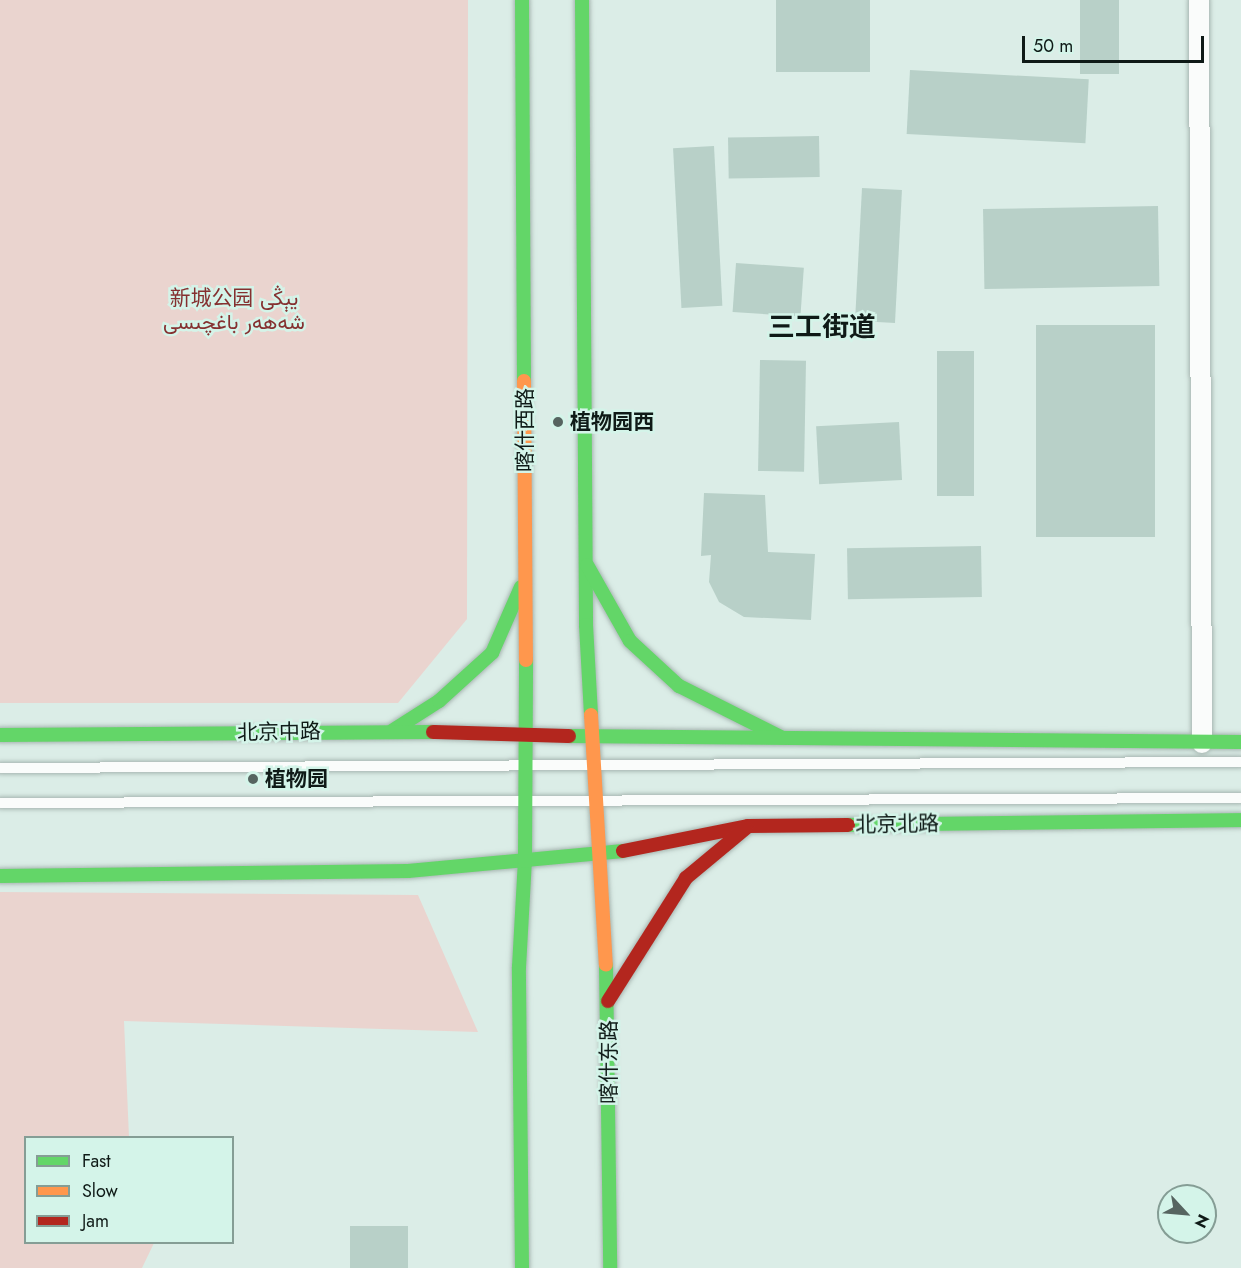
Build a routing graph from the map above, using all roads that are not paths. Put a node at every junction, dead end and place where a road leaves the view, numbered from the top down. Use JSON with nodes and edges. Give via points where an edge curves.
{"nodes":[{"id":1,"x":522,"y":0,"type":"edge"},
{"id":2,"x":582,"y":0,"type":"edge"},
{"id":3,"x":1200,"y":0,"type":"edge"},
{"id":4,"x":586,"y":564,"type":"junction"},
{"id":5,"x":526,"y":575,"type":"junction"},
{"id":6,"x":392,"y":731,"type":"junction"},
{"id":7,"x":526,"y":733,"type":"junction"},
{"id":8,"x":0,"y":735,"type":"edge"},
{"id":9,"x":592,"y":735,"type":"junction"},
{"id":10,"x":785,"y":739,"type":"junction"},
{"id":11,"x":1241,"y":742,"type":"edge"},
{"id":12,"x":1202,"y":743,"type":"junction"},
{"id":13,"x":1241,"y":762,"type":"edge"},
{"id":14,"x":526,"y":764,"type":"junction"},
{"id":15,"x":594,"y":764,"type":"junction"},
{"id":16,"x":0,"y":768,"type":"edge"},
{"id":17,"x":1241,"y":798,"type":"edge"},
{"id":18,"x":0,"y":803,"type":"edge"},
{"id":19,"x":526,"y":803,"type":"junction"},
{"id":20,"x":596,"y":803,"type":"junction"},
{"id":21,"x":1241,"y":820,"type":"edge"},
{"id":22,"x":748,"y":826,"type":"junction"},
{"id":23,"x":600,"y":856,"type":"junction"},
{"id":24,"x":525,"y":861,"type":"junction"},
{"id":25,"x":0,"y":876,"type":"edge"},
{"id":26,"x":608,"y":1001,"type":"junction"},
{"id":27,"x":522,"y":1268,"type":"edge"},
{"id":28,"x":610,"y":1268,"type":"edge"}],
"edges":[{"from":1,"to":5,"type":"main road","name":"喀什西路"},
{"from":2,"to":4,"type":"main road"},
{"from":3,"to":12,"type":"street"},
{"from":4,"to":9,"type":"main road"},
{"from":4,"to":10,"type":"main road","via":[[630,641],[679,686]]},
{"from":5,"to":6,"type":"main road","via":[[492,653],[439,701]]},
{"from":5,"to":7,"type":"main road","name":"喀什西路"},
{"from":6,"to":7,"type":"main road","name":"北京中路"},
{"from":6,"to":8,"type":"main road","name":"北京中路"},
{"from":7,"to":9,"type":"main road","name":"北京中路"},
{"from":7,"to":14,"type":"main road","name":"喀什西路"},
{"from":9,"to":10,"type":"main road"},
{"from":9,"to":15,"type":"main road"},
{"from":10,"to":12,"type":"main road"},
{"from":11,"to":12,"type":"main road"},
{"from":13,"to":15,"type":"lane"},
{"from":14,"to":15,"type":"lane"},
{"from":14,"to":16,"type":"lane"},
{"from":14,"to":19,"type":"main road","name":"喀什西路"},
{"from":15,"to":20,"type":"main road"},
{"from":17,"to":20,"type":"lane"},
{"from":18,"to":19,"type":"lane"},
{"from":19,"to":20,"type":"lane"},
{"from":19,"to":24,"type":"main road","name":"喀什西路"},
{"from":20,"to":23,"type":"main road"},
{"from":21,"to":22,"type":"main road","name":"北京北路"},
{"from":22,"to":23,"type":"main road","name":"北京北路"},
{"from":22,"to":26,"type":"main road","via":[[686,878]]},
{"from":23,"to":24,"type":"main road","name":"北京北路"},
{"from":23,"to":26,"type":"main road","name":"喀什东路"},
{"from":24,"to":25,"type":"main road","via":[[408,871]]},
{"from":24,"to":27,"type":"main road","via":[[519,967]]},
{"from":26,"to":28,"type":"main road","name":"喀什东路"}]}
